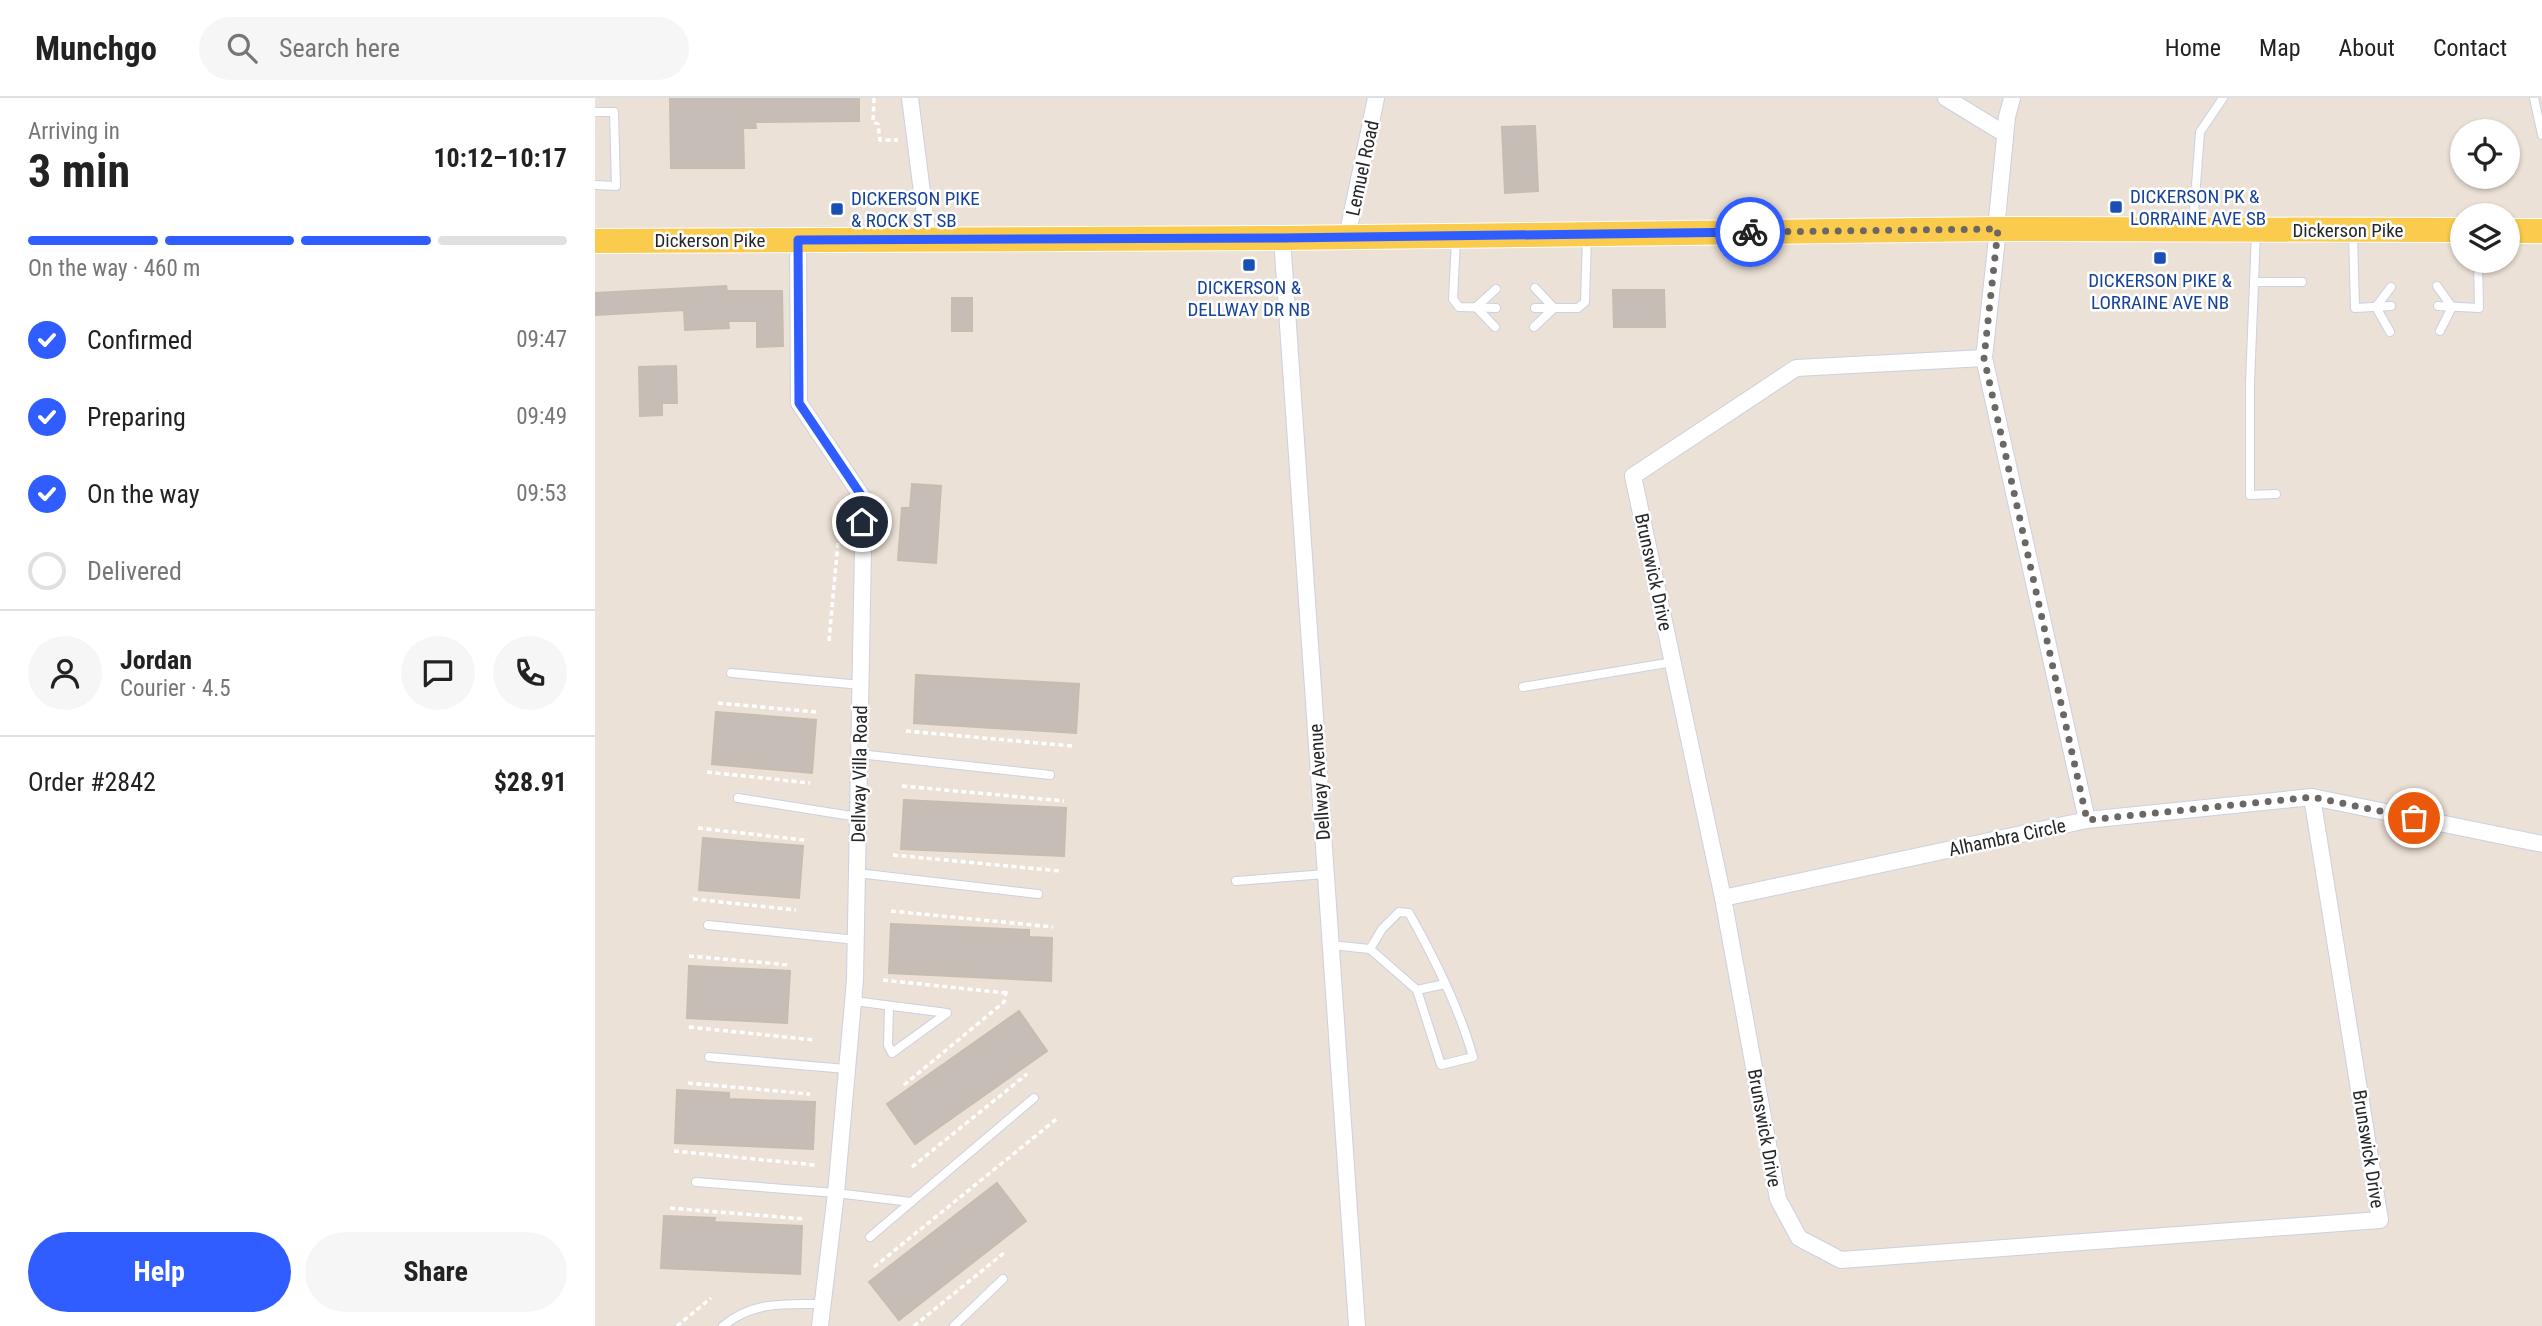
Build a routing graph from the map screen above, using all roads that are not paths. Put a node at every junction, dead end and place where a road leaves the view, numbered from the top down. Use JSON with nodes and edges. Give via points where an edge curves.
{"nodes":[{"id":1,"x":910,"y":98,"type":"edge"},
{"id":2,"x":1376,"y":98,"type":"edge"},
{"id":3,"x":1946,"y":98,"type":"edge"},
{"id":4,"x":2012,"y":98,"type":"edge"},
{"id":5,"x":2223,"y":98,"type":"edge"},
{"id":6,"x":2534,"y":98,"type":"edge"},
{"id":7,"x":595,"y":112,"type":"edge"},
{"id":8,"x":2005,"y":135,"type":"junction"},
{"id":9,"x":2542,"y":135,"type":"edge"},
{"id":10,"x":595,"y":185,"type":"edge"},
{"id":11,"x":1997,"y":229,"type":"junction"},
{"id":12,"x":2193,"y":230,"type":"junction"},
{"id":13,"x":2256,"y":230,"type":"junction"},
{"id":14,"x":2353,"y":230,"type":"junction"},
{"id":15,"x":2450,"y":230,"type":"edge"},
{"id":16,"x":2520,"y":231,"type":"edge"},
{"id":17,"x":2542,"y":231,"type":"edge"},
{"id":18,"x":1587,"y":234,"type":"junction"},
{"id":19,"x":1456,"y":236,"type":"junction"},
{"id":20,"x":1347,"y":237,"type":"junction"},
{"id":21,"x":1282,"y":238,"type":"junction"},
{"id":22,"x":928,"y":239,"type":"junction"},
{"id":23,"x":798,"y":240,"type":"junction"},
{"id":24,"x":595,"y":241,"type":"edge"},
{"id":25,"x":2479,"y":273,"type":"edge"},
{"id":26,"x":2254,"y":282,"type":"junction"},
{"id":27,"x":2302,"y":282,"type":"dead end"},
{"id":28,"x":2437,"y":286,"type":"dead end"},
{"id":29,"x":2391,"y":287,"type":"dead end"},
{"id":30,"x":1535,"y":288,"type":"dead end"},
{"id":31,"x":1496,"y":289,"type":"dead end"},
{"id":32,"x":2391,"y":306,"type":"dead end"},
{"id":33,"x":2438,"y":306,"type":"dead end"},
{"id":34,"x":1476,"y":307,"type":"junction"},
{"id":35,"x":2376,"y":307,"type":"junction"},
{"id":36,"x":2452,"y":307,"type":"junction"},
{"id":37,"x":1496,"y":308,"type":"dead end"},
{"id":38,"x":1535,"y":308,"type":"dead end"},
{"id":39,"x":1554,"y":308,"type":"junction"},
{"id":40,"x":1495,"y":327,"type":"dead end"},
{"id":41,"x":1534,"y":327,"type":"dead end"},
{"id":42,"x":2439,"y":331,"type":"dead end"},
{"id":43,"x":2390,"y":332,"type":"dead end"},
{"id":44,"x":1984,"y":358,"type":"junction"},
{"id":45,"x":2276,"y":494,"type":"dead end"},
{"id":46,"x":1673,"y":662,"type":"junction"},
{"id":47,"x":731,"y":673,"type":"dead end"},
{"id":48,"x":861,"y":685,"type":"junction"},
{"id":49,"x":1523,"y":687,"type":"dead end"},
{"id":50,"x":859,"y":754,"type":"junction"},
{"id":51,"x":1050,"y":775,"type":"dead end"},
{"id":52,"x":2312,"y":797,"type":"junction"},
{"id":53,"x":738,"y":798,"type":"dead end"},
{"id":54,"x":858,"y":817,"type":"junction"},
{"id":55,"x":2087,"y":820,"type":"junction"},
{"id":56,"x":2542,"y":844,"type":"edge"},
{"id":57,"x":857,"y":873,"type":"junction"},
{"id":58,"x":1326,"y":874,"type":"junction"},
{"id":59,"x":1236,"y":881,"type":"dead end"},
{"id":60,"x":1038,"y":894,"type":"dead end"},
{"id":61,"x":1723,"y":898,"type":"junction"},
{"id":62,"x":708,"y":925,"type":"dead end"},
{"id":63,"x":856,"y":940,"type":"junction"},
{"id":64,"x":1331,"y":945,"type":"junction"},
{"id":65,"x":1370,"y":950,"type":"junction"},
{"id":66,"x":1445,"y":984,"type":"junction"},
{"id":67,"x":1417,"y":990,"type":"junction"},
{"id":68,"x":853,"y":1001,"type":"junction"},
{"id":69,"x":889,"y":1006,"type":"junction"},
{"id":70,"x":709,"y":1057,"type":"dead end"},
{"id":71,"x":846,"y":1069,"type":"junction"},
{"id":72,"x":1034,"y":1098,"type":"dead end"},
{"id":73,"x":696,"y":1182,"type":"dead end"},
{"id":74,"x":836,"y":1193,"type":"junction"},
{"id":75,"x":911,"y":1202,"type":"junction"},
{"id":76,"x":870,"y":1237,"type":"dead end"},
{"id":77,"x":1003,"y":1279,"type":"dead end"},
{"id":78,"x":822,"y":1304,"type":"junction"},
{"id":79,"x":723,"y":1326,"type":"edge"},
{"id":80,"x":820,"y":1326,"type":"edge"},
{"id":81,"x":954,"y":1326,"type":"edge"},
{"id":82,"x":1357,"y":1326,"type":"edge"}],
"edges":[{"from":1,"to":22,"type":"street"},
{"from":2,"to":20,"type":"street","name":"Lemuel Road"},
{"from":3,"to":8,"type":"street"},
{"from":4,"to":8,"type":"street"},
{"from":5,"to":12,"type":"lane","via":[[2200,132]]},
{"from":6,"to":9,"type":"lane"},
{"from":7,"to":10,"type":"lane","via":[[614,111],[616,186]]},
{"from":8,"to":11,"type":"street"},
{"from":11,"to":12,"type":"main road","name":"Dickerson Pike"},
{"from":11,"to":18,"type":"main road","name":"Dickerson Pike"},
{"from":11,"to":44,"type":"street"},
{"from":12,"to":13,"type":"main road","name":"Dickerson Pike"},
{"from":13,"to":14,"type":"main road","name":"Dickerson Pike"},
{"from":13,"to":26,"type":"lane"},
{"from":14,"to":15,"type":"main road","name":"Dickerson Pike"},
{"from":14,"to":35,"type":"lane","via":[[2355,308]]},
{"from":16,"to":17,"type":"main road"},
{"from":18,"to":19,"type":"main road","name":"Dickerson Pike"},
{"from":18,"to":39,"type":"lane","via":[[1585,302],[1578,308]]},
{"from":19,"to":20,"type":"main road","name":"Dickerson Pike"},
{"from":19,"to":34,"type":"lane","via":[[1453,299],[1459,307]]},
{"from":20,"to":21,"type":"main road","name":"Dickerson Pike"},
{"from":21,"to":22,"type":"main road","name":"Dickerson Pike"},
{"from":21,"to":58,"type":"street","name":"Dellway Avenue"},
{"from":22,"to":23,"type":"main road","name":"Dickerson Pike"},
{"from":23,"to":24,"type":"main road","name":"Dickerson Pike"},
{"from":23,"to":48,"type":"street","name":"Dellway Villa Road","via":[[799,403],[861,495]]},
{"from":25,"to":36,"type":"lane","via":[[2479,307]]},
{"from":26,"to":27,"type":"lane"},
{"from":26,"to":45,"type":"lane","via":[[2250,495]]},
{"from":28,"to":36,"type":"lane"},
{"from":29,"to":35,"type":"lane"},
{"from":30,"to":39,"type":"lane"},
{"from":31,"to":34,"type":"lane"},
{"from":32,"to":35,"type":"lane"},
{"from":33,"to":36,"type":"lane"},
{"from":34,"to":37,"type":"lane"},
{"from":34,"to":40,"type":"lane"},
{"from":35,"to":43,"type":"lane"},
{"from":36,"to":42,"type":"lane"},
{"from":38,"to":39,"type":"lane"},
{"from":39,"to":41,"type":"lane"},
{"from":44,"to":46,"type":"street","name":"Brunswick Drive","via":[[1796,368],[1633,475]]},
{"from":44,"to":55,"type":"street"},
{"from":46,"to":49,"type":"lane"},
{"from":46,"to":61,"type":"street","name":"Brunswick Drive"},
{"from":47,"to":48,"type":"lane"},
{"from":48,"to":50,"type":"street","name":"Dellway Villa Road"},
{"from":50,"to":51,"type":"lane"},
{"from":50,"to":54,"type":"street","name":"Dellway Villa Road"},
{"from":52,"to":55,"type":"street","name":"Alhambra Circle"},
{"from":52,"to":56,"type":"street","name":"Alhambra Circle"},
{"from":52,"to":61,"type":"street","name":"Brunswick Drive","via":[[2380,1220],[1841,1260],[1800,1238],[1778,1199]]},
{"from":53,"to":54,"type":"lane"},
{"from":54,"to":57,"type":"street","name":"Dellway Villa Road"},
{"from":55,"to":61,"type":"street","name":"Alhambra Circle"},
{"from":57,"to":60,"type":"lane"},
{"from":57,"to":63,"type":"street","name":"Dellway Villa Road"},
{"from":58,"to":59,"type":"lane"},
{"from":58,"to":64,"type":"street","name":"Dellway Avenue"},
{"from":62,"to":63,"type":"lane"},
{"from":63,"to":68,"type":"street","name":"Dellway Villa Road"},
{"from":64,"to":65,"type":"lane"},
{"from":64,"to":82,"type":"street","name":"Dellway Avenue"},
{"from":65,"to":66,"type":"lane","via":[[1399,912],[1409,913]]},
{"from":65,"to":67,"type":"lane"},
{"from":66,"to":67,"type":"lane"},
{"from":66,"to":67,"type":"lane","via":[[1465,1026],[1473,1058],[1441,1065]]},
{"from":68,"to":69,"type":"lane"},
{"from":68,"to":71,"type":"street","name":"Dellway Villa Road"},
{"from":69,"to":69,"type":"lane","via":[[923,1010],[947,1013],[892,1053]]},
{"from":70,"to":71,"type":"lane"},
{"from":71,"to":74,"type":"street","name":"Dellway Villa Road"},
{"from":72,"to":75,"type":"lane"},
{"from":73,"to":74,"type":"lane"},
{"from":74,"to":75,"type":"lane"},
{"from":74,"to":78,"type":"street","name":"Dellway Villa Road"},
{"from":75,"to":76,"type":"lane"},
{"from":77,"to":81,"type":"lane"},
{"from":78,"to":79,"type":"lane","via":[[772,1304],[738,1313]]},
{"from":78,"to":80,"type":"street","name":"Dellway Villa Road"}]}
